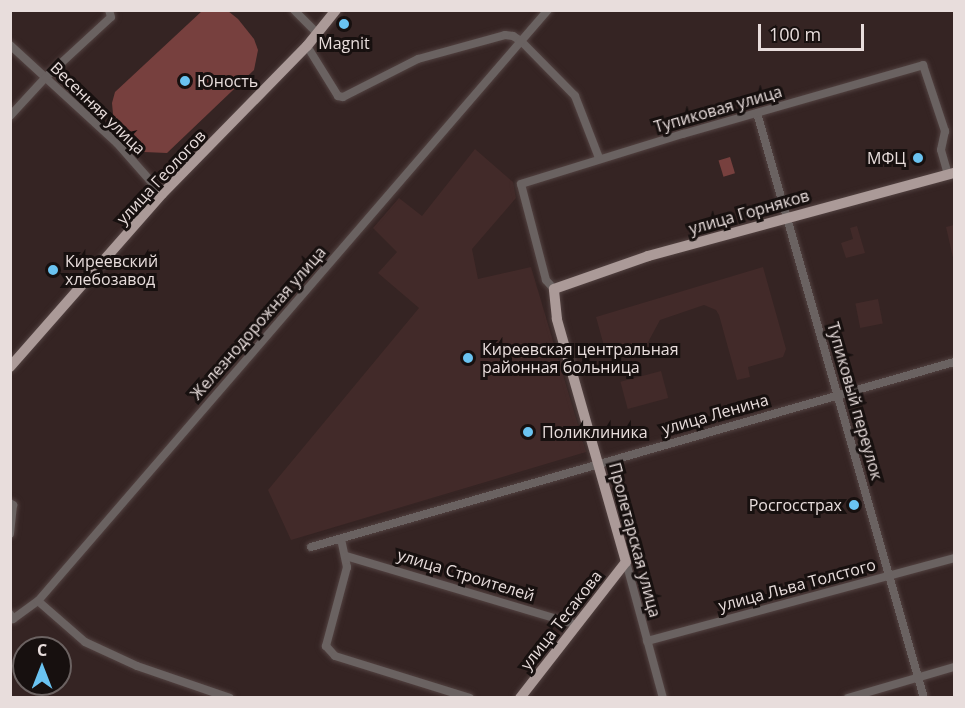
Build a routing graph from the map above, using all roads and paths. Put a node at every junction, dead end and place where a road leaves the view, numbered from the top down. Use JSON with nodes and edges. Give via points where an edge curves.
{"nodes":[{"id":1,"x":109,"y":10,"type":"edge"},
{"id":2,"x":294,"y":10,"type":"edge"},
{"id":3,"x":336,"y":10,"type":"edge"},
{"id":4,"x":548,"y":10,"type":"edge"},
{"id":5,"x":303,"y":14,"type":"edge"},
{"id":6,"x":317,"y":33,"type":"junction"},
{"id":7,"x":521,"y":41,"type":"junction"},
{"id":8,"x":10,"y":45,"type":"edge"},
{"id":9,"x":307,"y":46,"type":"junction"},
{"id":10,"x":46,"y":77,"type":"junction"},
{"id":11,"x":757,"y":113,"type":"junction"},
{"id":12,"x":10,"y":116,"type":"edge"},
{"id":13,"x":599,"y":158,"type":"junction"},
{"id":14,"x":951,"y":173,"type":"edge"},
{"id":15,"x":521,"y":184,"type":"joint"},
{"id":16,"x":162,"y":194,"type":"junction"},
{"id":17,"x":788,"y":217,"type":"junction"},
{"id":18,"x":554,"y":289,"type":"junction"},
{"id":19,"x":954,"y":362,"type":"edge"},
{"id":20,"x":10,"y":367,"type":"edge"},
{"id":21,"x":838,"y":395,"type":"junction"},
{"id":22,"x":599,"y":463,"type":"junction"},
{"id":23,"x":10,"y":503,"type":"edge"},
{"id":24,"x":10,"y":534,"type":"edge"},
{"id":25,"x":341,"y":539,"type":"junction"},
{"id":26,"x":311,"y":547,"type":"dead end"},
{"id":27,"x":346,"y":556,"type":"junction"},
{"id":28,"x":954,"y":558,"type":"edge"},
{"id":29,"x":626,"y":561,"type":"junction"},
{"id":30,"x":890,"y":576,"type":"junction"},
{"id":31,"x":38,"y":601,"type":"junction"},
{"id":32,"x":12,"y":617,"type":"edge"},
{"id":33,"x":578,"y":625,"type":"junction"},
{"id":34,"x":647,"y":641,"type":"junction"},
{"id":35,"x":954,"y":667,"type":"edge"},
{"id":36,"x":918,"y":677,"type":"junction"},
{"id":37,"x":230,"y":698,"type":"edge"},
{"id":38,"x":470,"y":698,"type":"edge"},
{"id":39,"x":520,"y":698,"type":"edge"},
{"id":40,"x":663,"y":698,"type":"edge"},
{"id":41,"x":848,"y":698,"type":"edge"},
{"id":42,"x":924,"y":698,"type":"edge"}],
"edges":[{"from":1,"to":10,"type":"street","via":[[111,17]]},
{"from":2,"to":5,"type":"street"},
{"from":3,"to":6,"type":"main road","name":"улица Геологов"},
{"from":4,"to":7,"type":"street","name":"Железнодорожная улица"},
{"from":5,"to":6,"type":"street"},
{"from":6,"to":9,"type":"main road","name":"улица Геологов"},
{"from":7,"to":9,"type":"street","via":[[505,35],[418,59],[343,97],[338,96]]},
{"from":7,"to":13,"type":"street","via":[[575,96]]},
{"from":7,"to":31,"type":"street","name":"Железнодорожная улица"},
{"from":8,"to":10,"type":"street","name":"Весенняя улица"},
{"from":9,"to":16,"type":"main road","name":"улица Геологов"},
{"from":10,"to":12,"type":"street"},
{"from":10,"to":16,"type":"street","name":"Весенняя улица","via":[[117,143]]},
{"from":11,"to":13,"type":"street","name":"Тупиковая улица"},
{"from":11,"to":14,"type":"street","name":"Тупиковая улица","via":[[923,66],[945,131],[941,150]]},
{"from":11,"to":17,"type":"street","name":"Тупиковый переулок"},
{"from":13,"to":15,"type":"street","name":"Тупиковая улица"},
{"from":14,"to":17,"type":"main road","name":"улица Горняков"},
{"from":15,"to":18,"type":"street","name":"Пролетарская улица","via":[[546,280]]},
{"from":16,"to":20,"type":"main road","name":"улица Геологов"},
{"from":17,"to":18,"type":"main road","name":"улица Горняков","via":[[648,256]]},
{"from":17,"to":21,"type":"street","name":"Тупиковый переулок"},
{"from":18,"to":22,"type":"main road","name":"Пролетарская улица","via":[[557,319]]},
{"from":19,"to":21,"type":"street","name":"улица Ленина"},
{"from":21,"to":22,"type":"street","name":"улица Ленина"},
{"from":21,"to":30,"type":"street","name":"Тупиковый переулок"},
{"from":22,"to":25,"type":"street","name":"улица Ленина"},
{"from":22,"to":29,"type":"main road","name":"Пролетарская улица"},
{"from":23,"to":24,"type":"street"},
{"from":25,"to":26,"type":"street","name":"улица Ленина"},
{"from":25,"to":27,"type":"street"},
{"from":27,"to":33,"type":"street","name":"улица Строителей"},
{"from":27,"to":38,"type":"street","via":[[347,567],[326,646],[330,651],[335,656]]},
{"from":28,"to":30,"type":"street","name":"улица Льва Толстого"},
{"from":29,"to":33,"type":"main road","name":"улица Тесакова"},
{"from":29,"to":34,"type":"street","name":"Пролетарская улица"},
{"from":30,"to":34,"type":"street","name":"улица Льва Толстого"},
{"from":30,"to":36,"type":"street","name":"Тупиковый переулок"},
{"from":31,"to":32,"type":"street","name":"Железнодорожная улица"},
{"from":31,"to":37,"type":"street","via":[[85,642],[137,666]]},
{"from":33,"to":39,"type":"main road","name":"улица Тесакова"},
{"from":34,"to":40,"type":"street","name":"Пролетарская улица"},
{"from":35,"to":36,"type":"street"},
{"from":36,"to":41,"type":"street"},
{"from":36,"to":42,"type":"street","name":"Тупиковый переулок"}]}
